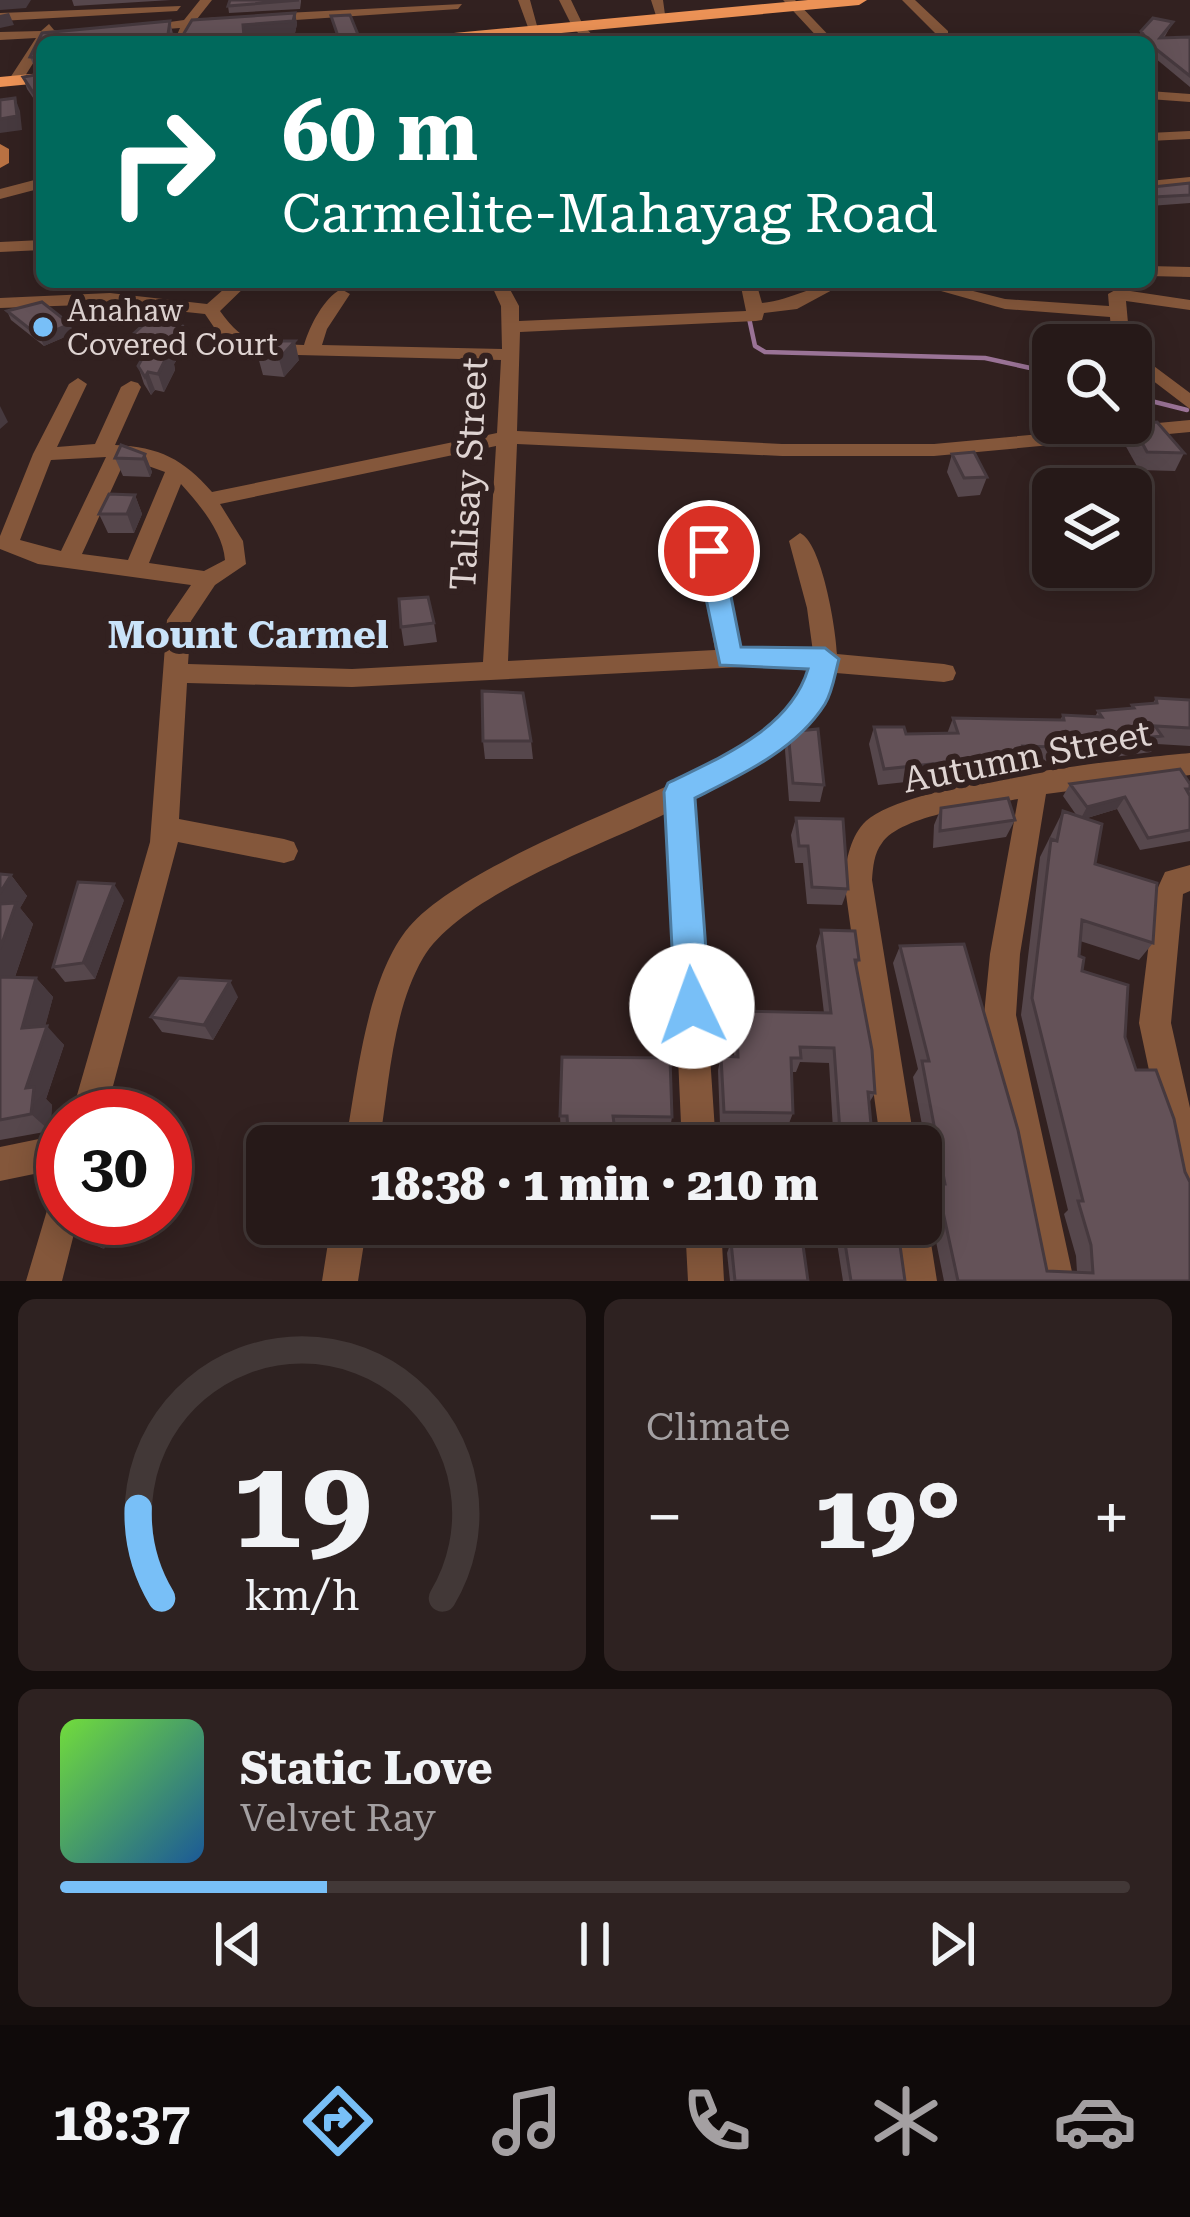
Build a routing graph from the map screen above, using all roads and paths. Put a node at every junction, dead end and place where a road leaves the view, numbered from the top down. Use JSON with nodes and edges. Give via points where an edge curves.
{"nodes":[{"id":1,"x":69,"y":0,"type":"edge"},
{"id":2,"x":307,"y":0,"type":"edge"},
{"id":3,"x":524,"y":0,"type":"edge"},
{"id":4,"x":565,"y":0,"type":"edge"},
{"id":5,"x":657,"y":0,"type":"edge"},
{"id":6,"x":860,"y":0,"type":"edge"},
{"id":7,"x":908,"y":0,"type":"edge"},
{"id":8,"x":205,"y":3,"type":"edge"},
{"id":9,"x":793,"y":3,"type":"edge"},
{"id":10,"x":458,"y":6,"type":"dead end"},
{"id":11,"x":58,"y":16,"type":"junction"},
{"id":12,"x":305,"y":16,"type":"junction"},
{"id":13,"x":0,"y":17,"type":"edge"},
{"id":14,"x":250,"y":19,"type":"edge"},
{"id":15,"x":662,"y":19,"type":"junction"},
{"id":16,"x":229,"y":21,"type":"edge"},
{"id":17,"x":187,"y":24,"type":"junction"},
{"id":18,"x":578,"y":26,"type":"junction"},
{"id":19,"x":116,"y":29,"type":"edge"},
{"id":20,"x":535,"y":30,"type":"junction"},
{"id":21,"x":92,"y":31,"type":"edge"},
{"id":22,"x":44,"y":34,"type":"junction"},
{"id":23,"x":0,"y":36,"type":"edge"},
{"id":24,"x":182,"y":36,"type":"edge"},
{"id":25,"x":473,"y":36,"type":"edge"},
{"id":26,"x":587,"y":36,"type":"edge"},
{"id":27,"x":823,"y":36,"type":"edge"},
{"id":28,"x":944,"y":36,"type":"edge"},
{"id":29,"x":36,"y":44,"type":"edge"},
{"id":30,"x":7,"y":82,"type":"edge"},
{"id":31,"x":1155,"y":95,"type":"edge"},
{"id":32,"x":1189,"y":98,"type":"edge"},
{"id":33,"x":1190,"y":135,"type":"edge"},
{"id":34,"x":1155,"y":137,"type":"edge"},
{"id":35,"x":0,"y":148,"type":"edge"},
{"id":36,"x":0,"y":163,"type":"edge"},
{"id":37,"x":1190,"y":182,"type":"edge"},
{"id":38,"x":36,"y":185,"type":"edge"},
{"id":39,"x":1155,"y":185,"type":"edge"},
{"id":40,"x":0,"y":194,"type":"edge"},
{"id":41,"x":36,"y":245,"type":"edge"},
{"id":42,"x":0,"y":247,"type":"edge"},
{"id":43,"x":1155,"y":272,"type":"edge"},
{"id":44,"x":1190,"y":272,"type":"edge"},
{"id":45,"x":98,"y":288,"type":"edge"},
{"id":46,"x":235,"y":288,"type":"edge"},
{"id":47,"x":501,"y":288,"type":"edge"},
{"id":48,"x":749,"y":288,"type":"edge"},
{"id":49,"x":826,"y":288,"type":"edge"},
{"id":50,"x":941,"y":288,"type":"edge"},
{"id":51,"x":340,"y":295,"type":"dead end"},
{"id":52,"x":1117,"y":296,"type":"edge"},
{"id":53,"x":77,"y":298,"type":"junction"},
{"id":54,"x":0,"y":303,"type":"edge"},
{"id":55,"x":1190,"y":305,"type":"edge"},
{"id":56,"x":211,"y":310,"type":"junction"},
{"id":57,"x":755,"y":312,"type":"junction"},
{"id":58,"x":511,"y":327,"type":"junction"},
{"id":59,"x":311,"y":350,"type":"junction"},
{"id":60,"x":511,"y":355,"type":"junction"},
{"id":61,"x":1152,"y":372,"type":"edge"},
{"id":62,"x":78,"y":384,"type":"dead end"},
{"id":63,"x":131,"y":387,"type":"dead end"},
{"id":64,"x":1190,"y":404,"type":"edge"},
{"id":65,"x":1190,"y":426,"type":"edge"},
{"id":66,"x":508,"y":437,"type":"junction"},
{"id":67,"x":112,"y":450,"type":"junction"},
{"id":68,"x":43,"y":454,"type":"junction"},
{"id":69,"x":177,"y":467,"type":"junction"},
{"id":70,"x":208,"y":500,"type":"junction"},
{"id":71,"x":800,"y":541,"type":"dead end"},
{"id":72,"x":709,"y":551,"type":"dead end"},
{"id":73,"x":68,"y":560,"type":"junction"},
{"id":74,"x":135,"y":570,"type":"junction"},
{"id":75,"x":207,"y":579,"type":"junction"},
{"id":76,"x":730,"y":658,"type":"junction"},
{"id":77,"x":825,"y":659,"type":"junction"},
{"id":78,"x":177,"y":673,"type":"junction"},
{"id":79,"x":495,"y":673,"type":"junction"},
{"id":80,"x":944,"y":673,"type":"dead end"},
{"id":81,"x":1190,"y":764,"type":"edge"},
{"id":82,"x":1034,"y":784,"type":"junction"},
{"id":83,"x":679,"y":792,"type":"junction"},
{"id":84,"x":166,"y":828,"type":"junction"},
{"id":85,"x":284,"y":850,"type":"dead end"},
{"id":86,"x":1190,"y":878,"type":"edge"},
{"id":87,"x":95,"y":1089,"type":"edge"},
{"id":88,"x":366,"y":1125,"type":"edge"},
{"id":89,"x":699,"y":1125,"type":"edge"},
{"id":90,"x":895,"y":1125,"type":"edge"},
{"id":91,"x":36,"y":1157,"type":"edge"},
{"id":92,"x":0,"y":1164,"type":"edge"},
{"id":93,"x":1190,"y":1184,"type":"edge"},
{"id":94,"x":54,"y":1245,"type":"edge"},
{"id":95,"x":346,"y":1245,"type":"edge"},
{"id":96,"x":705,"y":1245,"type":"edge"},
{"id":97,"x":913,"y":1245,"type":"edge"},
{"id":98,"x":44,"y":1281,"type":"edge"},
{"id":99,"x":340,"y":1281,"type":"edge"},
{"id":100,"x":706,"y":1281,"type":"edge"},
{"id":101,"x":919,"y":1281,"type":"edge"},
{"id":102,"x":1056,"y":1281,"type":"edge"}],
"edges":[{"from":1,"to":11,"type":"street"},
{"from":2,"to":12,"type":"street"},
{"from":3,"to":20,"type":"street"},
{"from":4,"to":18,"type":"street"},
{"from":5,"to":15,"type":"street"},
{"from":6,"to":9,"type":"highway"},
{"from":7,"to":28,"type":"street"},
{"from":8,"to":11,"type":"street"},
{"from":8,"to":17,"type":"street"},
{"from":9,"to":15,"type":"highway"},
{"from":9,"to":27,"type":"street"},
{"from":10,"to":12,"type":"street"},
{"from":11,"to":13,"type":"street"},
{"from":11,"to":22,"type":"street"},
{"from":12,"to":14,"type":"street"},
{"from":15,"to":18,"type":"highway"},
{"from":16,"to":17,"type":"street"},
{"from":17,"to":19,"type":"street"},
{"from":17,"to":24,"type":"street"},
{"from":18,"to":20,"type":"highway"},
{"from":18,"to":26,"type":"street"},
{"from":20,"to":25,"type":"highway"},
{"from":21,"to":22,"type":"street"},
{"from":22,"to":23,"type":"street"},
{"from":29,"to":30,"type":"street"},
{"from":31,"to":32,"type":"street"},
{"from":33,"to":34,"type":"street"},
{"from":35,"to":36,"type":"main road"},
{"from":37,"to":39,"type":"street"},
{"from":38,"to":40,"type":"street"},
{"from":41,"to":42,"type":"street"},
{"from":43,"to":44,"type":"street"},
{"from":45,"to":53,"type":"street"},
{"from":46,"to":56,"type":"street"},
{"from":47,"to":58,"type":"street","name":"Talisay Street"},
{"from":48,"to":57,"type":"street"},
{"from":49,"to":57,"type":"street"},
{"from":50,"to":52,"type":"street","via":[[1005,304]]},
{"from":51,"to":59,"type":"street"},
{"from":52,"to":55,"type":"street"},
{"from":53,"to":54,"type":"street"},
{"from":53,"to":56,"type":"street"},
{"from":56,"to":59,"type":"street","via":[[239,344]]},
{"from":57,"to":58,"type":"street"},
{"from":58,"to":60,"type":"street","name":"Talisay Street"},
{"from":59,"to":60,"type":"street"},
{"from":60,"to":66,"type":"street","name":"Talisay Street"},
{"from":61,"to":64,"type":"street"},
{"from":62,"to":68,"type":"street"},
{"from":63,"to":67,"type":"street"},
{"from":65,"to":66,"type":"street","via":[[934,450]]},
{"from":66,"to":70,"type":"street"},
{"from":66,"to":79,"type":"street","name":"Talisay Street"},
{"from":67,"to":68,"type":"street"},
{"from":67,"to":69,"type":"street"},
{"from":67,"to":73,"type":"street"},
{"from":68,"to":73,"type":"street","via":[[8,544]]},
{"from":69,"to":70,"type":"street"},
{"from":69,"to":74,"type":"street"},
{"from":70,"to":75,"type":"street","via":[[238,556],[229,571]]},
{"from":71,"to":77,"type":"street"},
{"from":72,"to":76,"type":"street"},
{"from":73,"to":74,"type":"street"},
{"from":74,"to":75,"type":"street"},
{"from":75,"to":78,"type":"street","via":[[179,620]]},
{"from":76,"to":77,"type":"street"},
{"from":76,"to":79,"type":"street"},
{"from":77,"to":80,"type":"street"},
{"from":77,"to":83,"type":"street","via":[[814,698],[790,724],[740,762]]},
{"from":78,"to":79,"type":"street"},
{"from":78,"to":84,"type":"street"},
{"from":81,"to":82,"type":"street","name":"Autumn Street"},
{"from":82,"to":90,"type":"street","name":"Autumn Street","via":[[905,814],[879,826],[860,861]]},
{"from":82,"to":102,"type":"street","via":[[1000,1016]]},
{"from":83,"to":88,"type":"street","via":[[515,868],[420,936],[396,985]]},
{"from":83,"to":89,"type":"street"},
{"from":84,"to":85,"type":"street"},
{"from":84,"to":87,"type":"street"},
{"from":86,"to":93,"type":"street","via":[[1174,881],[1168,894],[1155,1023]]},
{"from":91,"to":92,"type":"street"},
{"from":94,"to":98,"type":"street"},
{"from":95,"to":99,"type":"street"},
{"from":96,"to":100,"type":"street"},
{"from":97,"to":101,"type":"street"}]}
